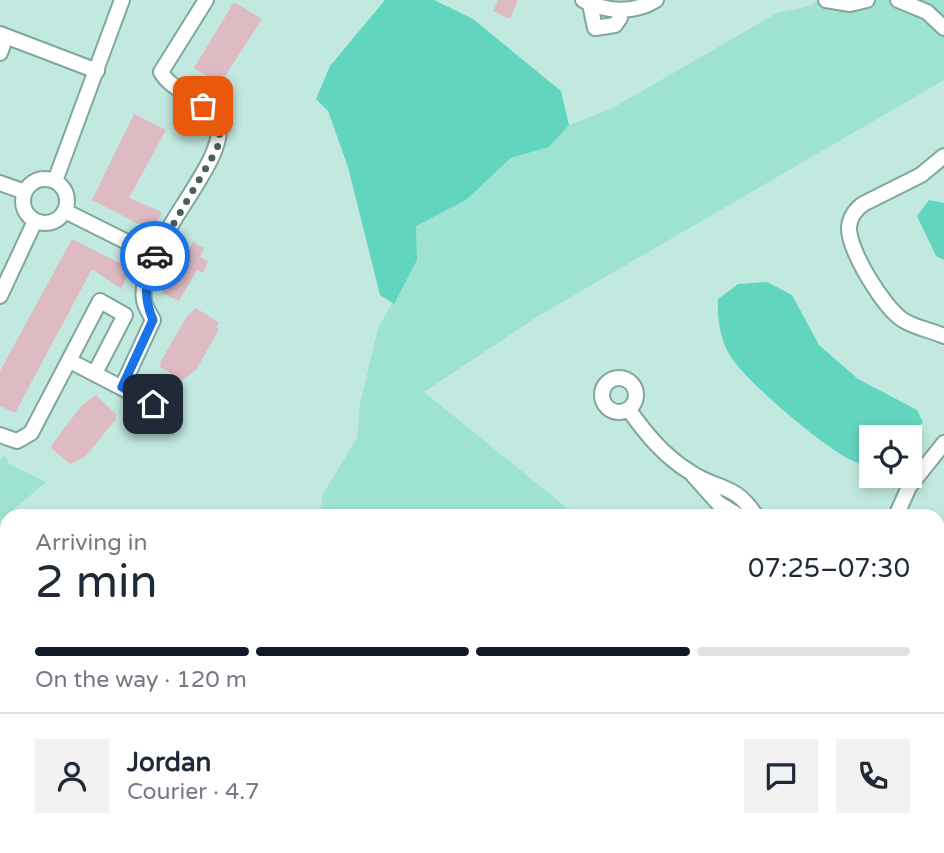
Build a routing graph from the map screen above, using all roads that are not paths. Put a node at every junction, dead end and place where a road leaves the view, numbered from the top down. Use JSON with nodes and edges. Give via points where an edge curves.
{"nodes":[{"id":1,"x":122,"y":0,"type":"edge"},
{"id":2,"x":206,"y":0,"type":"edge"},
{"id":3,"x":656,"y":0,"type":"edge"},
{"id":4,"x":826,"y":0,"type":"edge"},
{"id":5,"x":867,"y":0,"type":"edge"},
{"id":6,"x":898,"y":0,"type":"edge"},
{"id":7,"x":587,"y":2,"type":"edge"},
{"id":8,"x":619,"y":10,"type":"junction"},
{"id":9,"x":944,"y":28,"type":"edge"},
{"id":10,"x":3,"y":35,"type":"edge"},
{"id":11,"x":0,"y":53,"type":"edge"},
{"id":12,"x":97,"y":71,"type":"junction"},
{"id":13,"x":944,"y":156,"type":"edge"},
{"id":14,"x":55,"y":181,"type":"junction"},
{"id":15,"x":0,"y":183,"type":"edge"},
{"id":16,"x":25,"y":192,"type":"junction"},
{"id":17,"x":65,"y":211,"type":"junction"},
{"id":18,"x":35,"y":221,"type":"junction"},
{"id":19,"x":155,"y":256,"type":"junction"},
{"id":20,"x":0,"y":296,"type":"edge"},
{"id":21,"x":944,"y":337,"type":"edge"},
{"id":22,"x":70,"y":361,"type":"junction"},
{"id":23,"x":94,"y":373,"type":"junction"},
{"id":24,"x":122,"y":387,"type":"junction"},
{"id":25,"x":153,"y":404,"type":"dead end"},
{"id":26,"x":629,"y":410,"type":"dead end"},
{"id":27,"x":0,"y":435,"type":"edge"},
{"id":28,"x":944,"y":443,"type":"edge"},
{"id":29,"x":692,"y":474,"type":"junction"},
{"id":30,"x":728,"y":509,"type":"edge"},
{"id":31,"x":751,"y":509,"type":"edge"},
{"id":32,"x":899,"y":509,"type":"edge"}],
"edges":[{"from":1,"to":12,"type":"street"},
{"from":2,"to":19,"type":"street","via":[[161,72],[168,84],[214,112],[221,134],[217,149],[174,214]]},
{"from":3,"to":8,"type":"street"},
{"from":4,"to":5,"type":"street","via":[[840,4]]},
{"from":6,"to":9,"type":"street","via":[[927,12]]},
{"from":7,"to":8,"type":"street"},
{"from":7,"to":8,"type":"street","via":[[595,28],[615,25]]},
{"from":10,"to":11,"type":"street"},
{"from":10,"to":12,"type":"street"},
{"from":12,"to":14,"type":"street"},
{"from":13,"to":21,"type":"street","via":[[920,175],[863,204],[849,226],[852,243],[882,302],[905,321]]},
{"from":14,"to":16,"type":"street","via":[[41,179]]},
{"from":14,"to":17,"type":"street","via":[[67,197]]},
{"from":15,"to":16,"type":"street"},
{"from":16,"to":18,"type":"street","via":[[25,212]]},
{"from":17,"to":18,"type":"street","via":[[55,221]]},
{"from":17,"to":19,"type":"street"},
{"from":18,"to":20,"type":"street"},
{"from":19,"to":24,"type":"street","via":[[144,300],[153,320]]},
{"from":22,"to":23,"type":"street"},
{"from":22,"to":23,"type":"street","via":[[100,300],[125,315]]},
{"from":22,"to":27,"type":"street","via":[[30,433],[17,440]]},
{"from":23,"to":24,"type":"street"},
{"from":24,"to":25,"type":"street"},
{"from":26,"to":29,"type":"street","via":[[659,449]]},
{"from":28,"to":32,"type":"street","via":[[909,487]]},
{"from":29,"to":30,"type":"street"},
{"from":29,"to":31,"type":"street","via":[[739,493]]}]}
